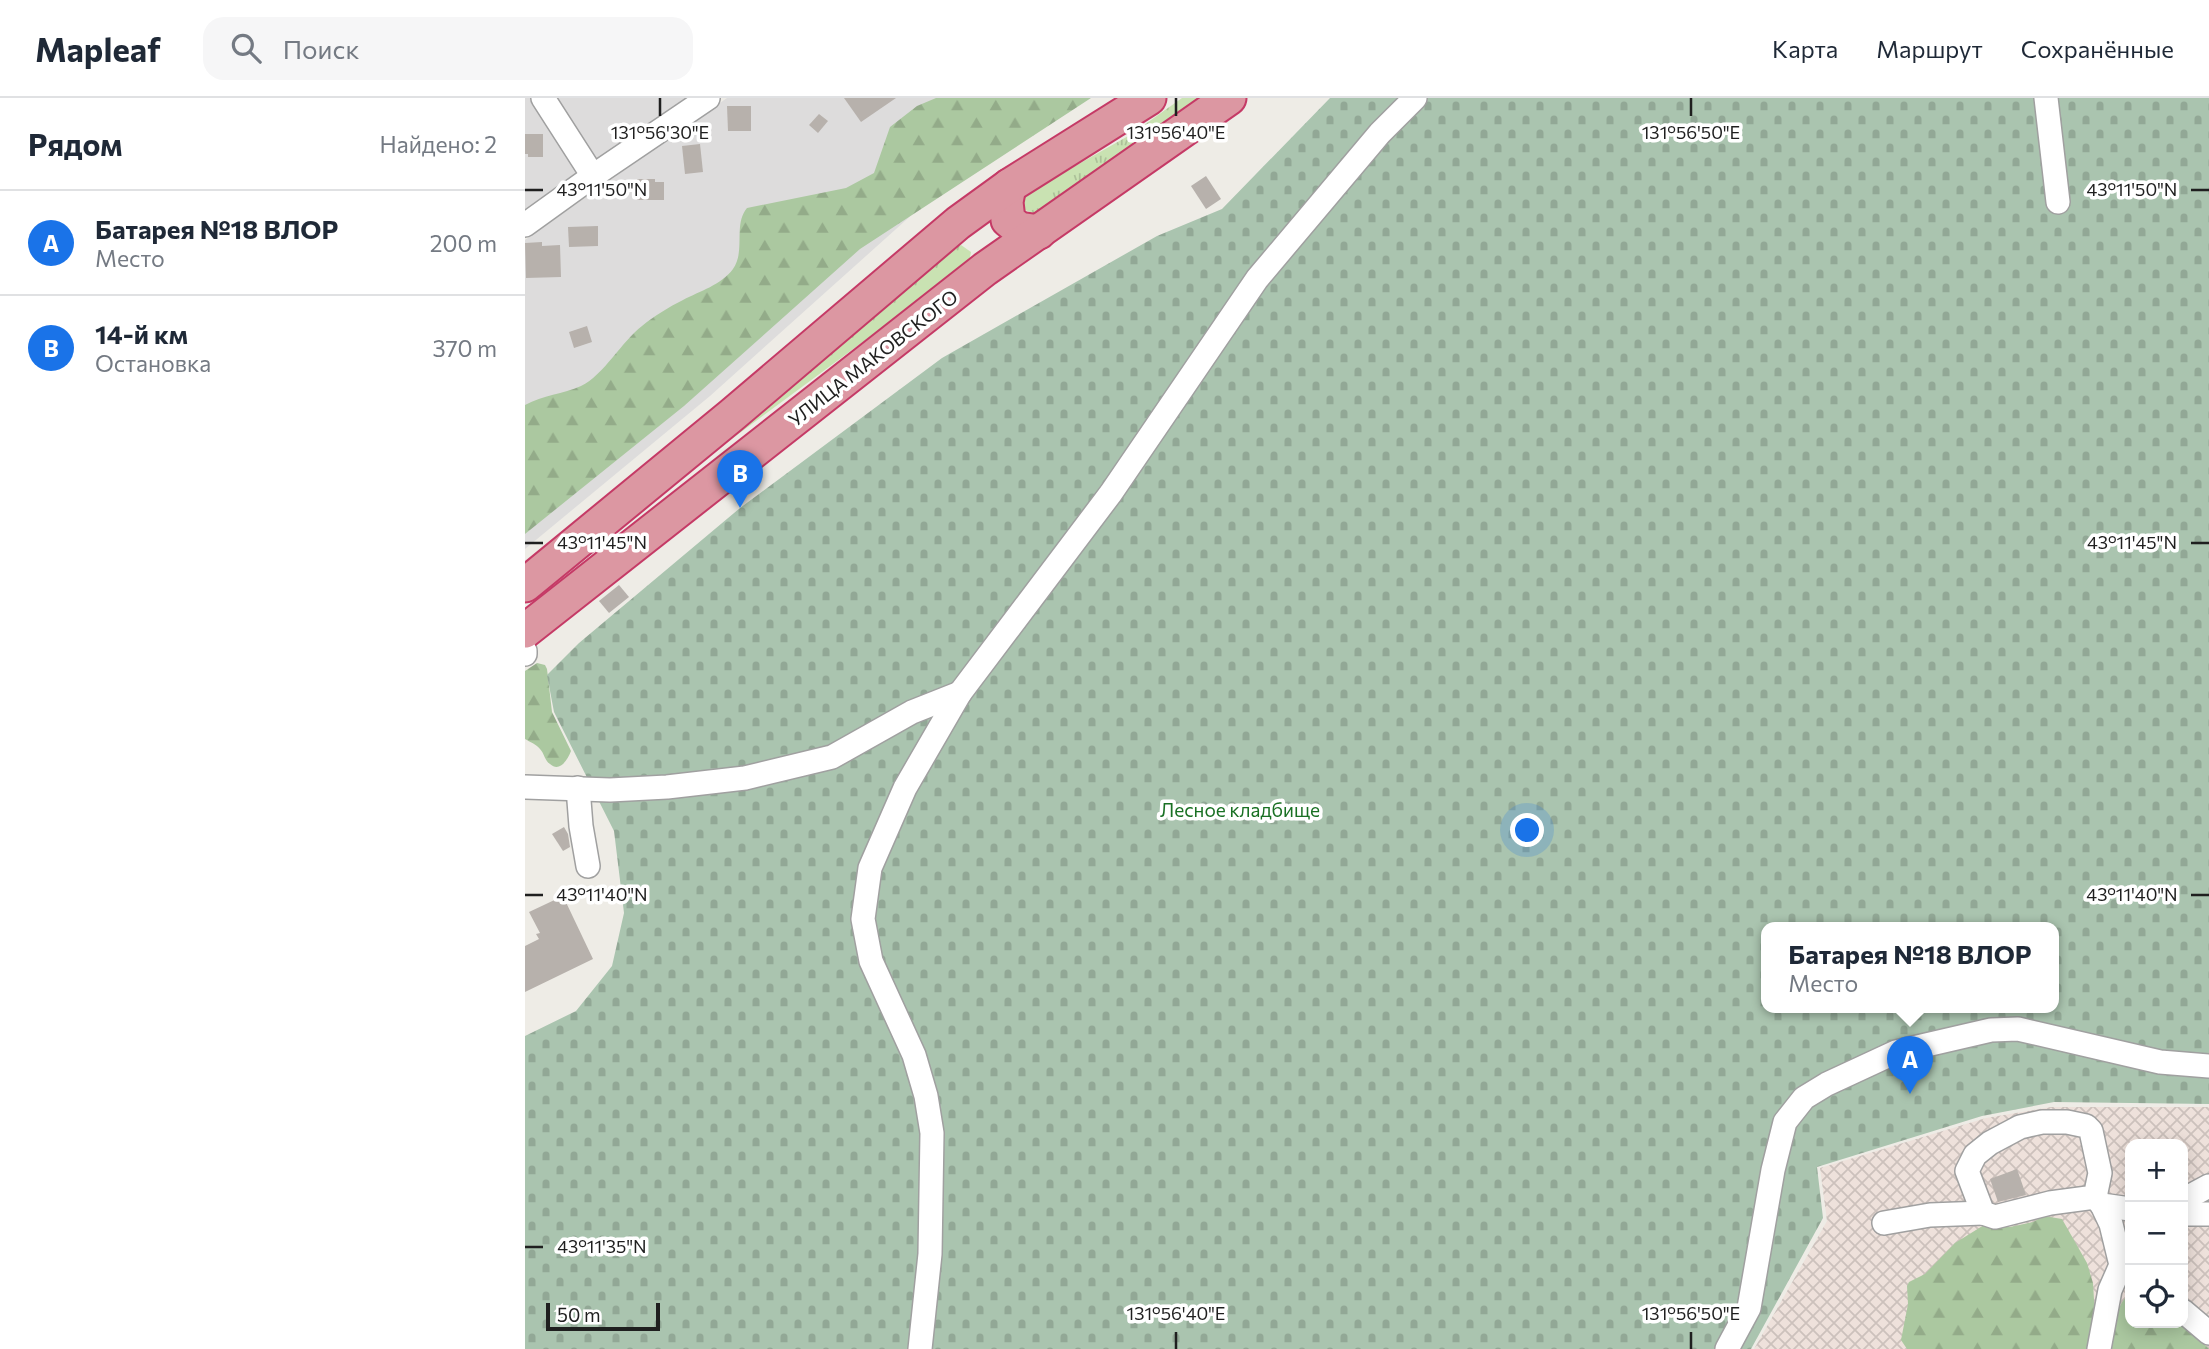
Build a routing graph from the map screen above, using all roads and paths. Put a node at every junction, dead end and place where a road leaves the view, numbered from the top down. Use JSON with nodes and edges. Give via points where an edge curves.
{"nodes":[{"id":1,"x":543,"y":98,"type":"edge"},
{"id":2,"x":708,"y":98,"type":"edge"},
{"id":3,"x":1149,"y":98,"type":"edge"},
{"id":4,"x":1230,"y":98,"type":"edge"},
{"id":5,"x":1415,"y":98,"type":"edge"},
{"id":6,"x":2046,"y":98,"type":"edge"},
{"id":7,"x":593,"y":176,"type":"junction"},
{"id":8,"x":1009,"y":186,"type":"junction"},
{"id":9,"x":2058,"y":202,"type":"dead end"},
{"id":10,"x":958,"y":223,"type":"junction"},
{"id":11,"x":525,"y":225,"type":"edge"},
{"id":12,"x":1039,"y":232,"type":"junction"},
{"id":13,"x":985,"y":270,"type":"junction"},
{"id":14,"x":525,"y":585,"type":"edge"},
{"id":15,"x":525,"y":631,"type":"edge"},
{"id":16,"x":960,"y":693,"type":"junction"},
{"id":17,"x":525,"y":787,"type":"edge"},
{"id":18,"x":578,"y":788,"type":"junction"},
{"id":19,"x":588,"y":866,"type":"dead end"},
{"id":20,"x":2209,"y":1066,"type":"edge"},
{"id":21,"x":2209,"y":1186,"type":"edge"},
{"id":22,"x":2188,"y":1197,"type":"edge"},
{"id":23,"x":2098,"y":1201,"type":"junction"},
{"id":24,"x":2125,"y":1208,"type":"edge"},
{"id":25,"x":1983,"y":1213,"type":"junction"},
{"id":26,"x":2188,"y":1214,"type":"edge"},
{"id":27,"x":2209,"y":1214,"type":"edge"},
{"id":28,"x":1884,"y":1223,"type":"dead end"},
{"id":29,"x":2125,"y":1256,"type":"edge"},
{"id":30,"x":2125,"y":1264,"type":"edge"},
{"id":31,"x":2188,"y":1315,"type":"edge"},
{"id":32,"x":2209,"y":1333,"type":"edge"},
{"id":33,"x":920,"y":1349,"type":"edge"},
{"id":34,"x":1727,"y":1349,"type":"edge"},
{"id":35,"x":2099,"y":1349,"type":"edge"}],
"edges":[{"from":1,"to":7,"type":"street"},
{"from":2,"to":7,"type":"street"},
{"from":3,"to":8,"type":"highway"},
{"from":4,"to":12,"type":"highway","name":"УЛИЦА МАКОВСКОГО"},
{"from":5,"to":16,"type":"street","via":[[1257,279],[1111,493]]},
{"from":6,"to":9,"type":"street"},
{"from":7,"to":11,"type":"street"},
{"from":8,"to":10,"type":"highway"},
{"from":8,"to":12,"type":"highway","via":[[1008,220],[1019,229]]},
{"from":10,"to":13,"type":"highway","via":[[984,237],[990,250]]},
{"from":10,"to":14,"type":"highway"},
{"from":12,"to":13,"type":"highway","name":"УЛИЦА МАКОВСКОГО"},
{"from":13,"to":15,"type":"highway","name":"УЛИЦА МАКОВСКОГО"},
{"from":16,"to":18,"type":"street","via":[[912,712],[832,757],[744,778],[667,787]]},
{"from":16,"to":33,"type":"street","via":[[905,788],[870,868],[863,919],[871,961],[913,1055],[932,1133],[930,1254]]},
{"from":17,"to":18,"type":"street"},
{"from":18,"to":19,"type":"street"},
{"from":20,"to":34,"type":"street","via":[[2160,1062],[2018,1030],[1991,1030],[1896,1052],[1827,1084],[1804,1098],[1785,1122],[1749,1308]]},
{"from":21,"to":22,"type":"street"},
{"from":23,"to":24,"type":"street"},
{"from":23,"to":25,"type":"street","via":[[2050,1203],[1995,1217]]},
{"from":23,"to":25,"type":"street","via":[[2100,1173],[2091,1131],[2067,1122],[2042,1122],[2020,1127],[1975,1155],[1967,1171]]},
{"from":23,"to":29,"type":"street"},
{"from":25,"to":28,"type":"street"},
{"from":26,"to":27,"type":"street"},
{"from":30,"to":35,"type":"street","via":[[2110,1290]]},
{"from":31,"to":32,"type":"street"}]}
